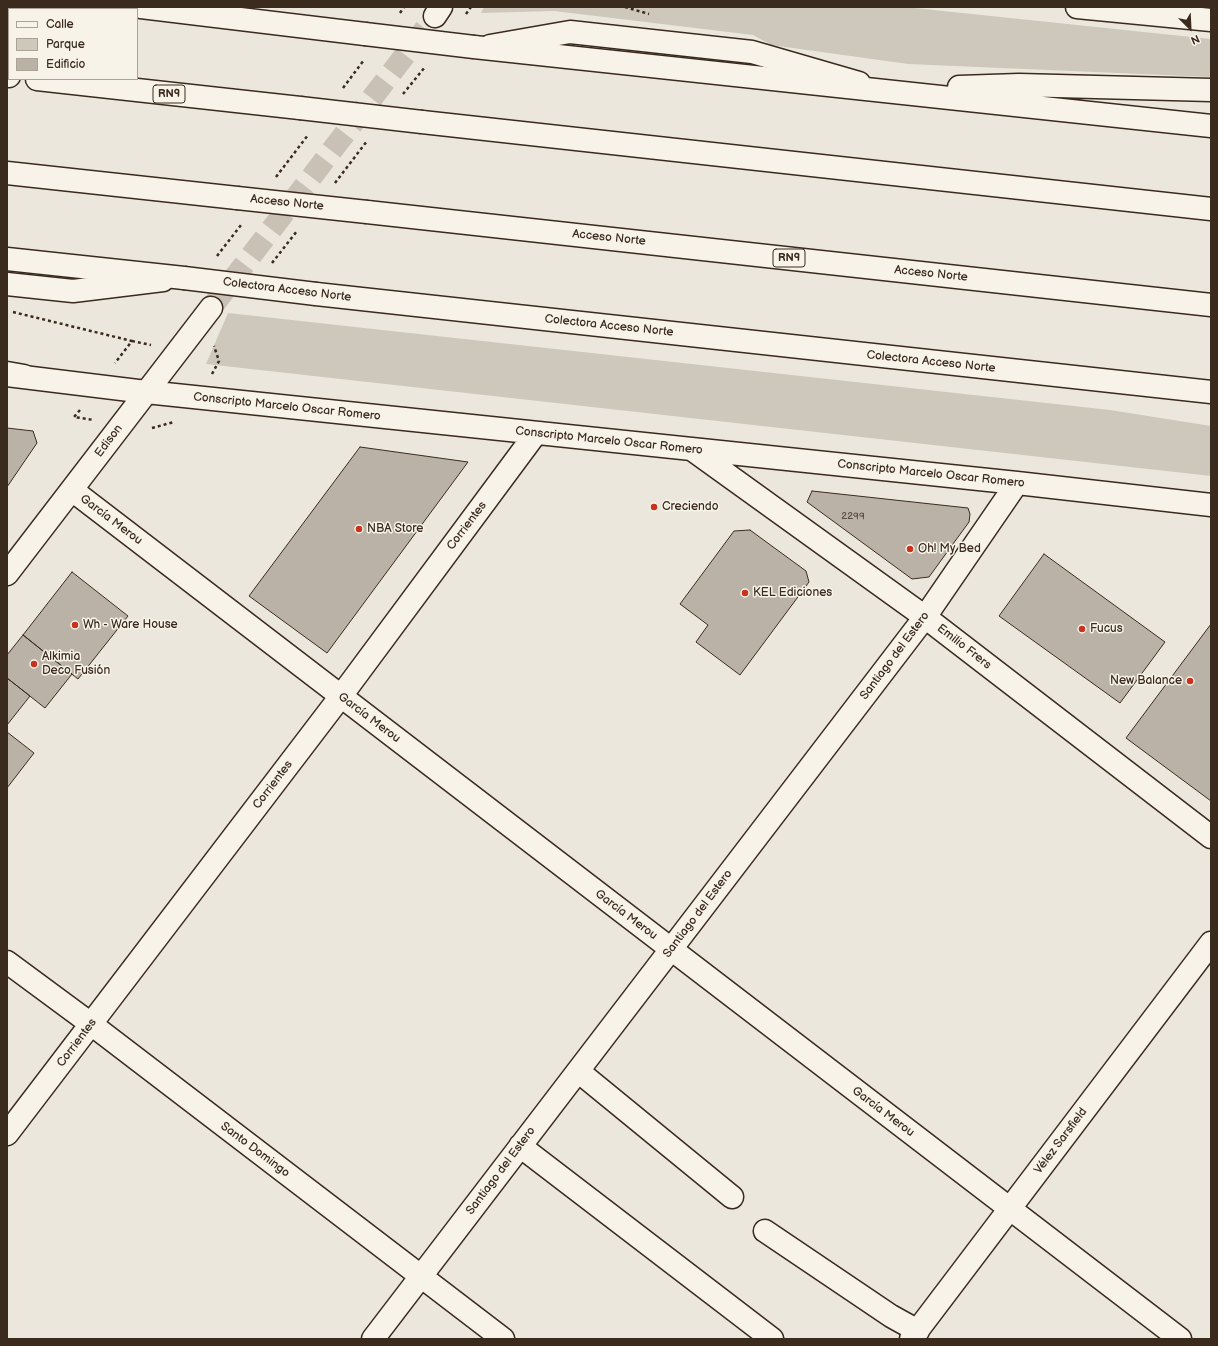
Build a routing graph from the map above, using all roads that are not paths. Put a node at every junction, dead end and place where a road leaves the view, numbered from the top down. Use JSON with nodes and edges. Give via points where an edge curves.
{"nodes":[{"id":1,"x":141,"y":7,"type":"edge"},
{"id":2,"x":1077,"y":7,"type":"edge"},
{"id":3,"x":1211,"y":20,"type":"edge"},
{"id":4,"x":47,"y":80,"type":"edge"},
{"id":5,"x":885,"y":90,"type":"junction"},
{"id":6,"x":1211,"y":90,"type":"edge"},
{"id":7,"x":1211,"y":126,"type":"edge"},
{"id":8,"x":7,"y":173,"type":"edge"},
{"id":9,"x":1211,"y":209,"type":"edge"},
{"id":10,"x":7,"y":259,"type":"edge"},
{"id":11,"x":181,"y":278,"type":"junction"},
{"id":12,"x":7,"y":284,"type":"edge"},
{"id":13,"x":1211,"y":305,"type":"edge"},
{"id":14,"x":211,"y":308,"type":"tunnel mouth"},
{"id":15,"x":13,"y":375,"type":"edge"},
{"id":16,"x":1120,"y":382,"type":"junction"},
{"id":17,"x":146,"y":392,"type":"junction"},
{"id":18,"x":1211,"y":392,"type":"edge"},
{"id":19,"x":1211,"y":407,"type":"edge"},
{"id":20,"x":536,"y":433,"type":"junction"},
{"id":21,"x":693,"y":449,"type":"junction"},
{"id":22,"x":1017,"y":483,"type":"junction"},
{"id":23,"x":72,"y":490,"type":"junction"},
{"id":24,"x":1211,"y":505,"type":"edge"},
{"id":25,"x":7,"y":574,"type":"edge"},
{"id":26,"x":925,"y":617,"type":"junction"},
{"id":27,"x":341,"y":696,"type":"junction"},
{"id":28,"x":1211,"y":838,"type":"edge"},
{"id":29,"x":1211,"y":943,"type":"edge"},
{"id":30,"x":671,"y":949,"type":"junction"},
{"id":31,"x":7,"y":962,"type":"edge"},
{"id":32,"x":91,"y":1024,"type":"junction"},
{"id":33,"x":578,"y":1071,"type":"junction"},
{"id":34,"x":7,"y":1134,"type":"edge"},
{"id":35,"x":520,"y":1146,"type":"junction"},
{"id":36,"x":732,"y":1197,"type":"dead end"},
{"id":37,"x":1010,"y":1209,"type":"junction"},
{"id":38,"x":765,"y":1231,"type":"dead end"},
{"id":39,"x":421,"y":1276,"type":"junction"},
{"id":40,"x":914,"y":1335,"type":"edge"},
{"id":41,"x":373,"y":1339,"type":"edge"},
{"id":42,"x":503,"y":1339,"type":"edge"},
{"id":43,"x":772,"y":1339,"type":"edge"},
{"id":44,"x":1180,"y":1339,"type":"edge"}],
"edges":[{"from":1,"to":5,"type":"main road","bridge":true,"via":[[477,47]]},
{"from":2,"to":3,"type":"main road"},
{"from":4,"to":9,"type":"main road","number":"RN9","bridge":true},
{"from":5,"to":6,"type":"main road","via":[[1019,85]]},
{"from":5,"to":7,"type":"main road"},
{"from":8,"to":13,"type":"main road","name":"Acceso Norte","number":"RN9","bridge":true},
{"from":10,"to":11,"type":"main road","name":"Colectora Acceso Norte"},
{"from":11,"to":12,"type":"main road","via":[[73,292]]},
{"from":11,"to":16,"type":"main road","name":"Colectora Acceso Norte","bridge":true},
{"from":14,"to":17,"type":"main road","name":"Edison"},
{"from":15,"to":17,"type":"main road","name":"Conscripto Marcelo Oscar Romero"},
{"from":16,"to":18,"type":"main road","name":"Colectora Acceso Norte"},
{"from":16,"to":19,"type":"main road"},
{"from":17,"to":20,"type":"main road","name":"Conscripto Marcelo Oscar Romero"},
{"from":17,"to":23,"type":"main road","name":"Edison"},
{"from":20,"to":21,"type":"main road","name":"Conscripto Marcelo Oscar Romero"},
{"from":20,"to":27,"type":"main road","name":"Corrientes"},
{"from":21,"to":22,"type":"main road","name":"Conscripto Marcelo Oscar Romero"},
{"from":21,"to":26,"type":"main road","name":"Emilio Frers"},
{"from":22,"to":24,"type":"main road","name":"Conscripto Marcelo Oscar Romero"},
{"from":22,"to":26,"type":"main road","name":"Santiago del Estero"},
{"from":23,"to":25,"type":"main road","name":"Edison"},
{"from":23,"to":27,"type":"main road","name":"García Merou"},
{"from":26,"to":28,"type":"main road","name":"Emilio Frers"},
{"from":26,"to":30,"type":"main road","name":"Santiago del Estero"},
{"from":27,"to":30,"type":"main road","name":"García Merou"},
{"from":27,"to":32,"type":"main road","name":"Corrientes"},
{"from":29,"to":37,"type":"main road","name":"Vélez Sarsfield"},
{"from":30,"to":33,"type":"main road","name":"Santiago del Estero"},
{"from":30,"to":37,"type":"main road","name":"García Merou"},
{"from":31,"to":32,"type":"main road","name":"Santo Domingo"},
{"from":32,"to":34,"type":"main road","name":"Corrientes"},
{"from":32,"to":39,"type":"main road","name":"Santo Domingo"},
{"from":33,"to":35,"type":"main road","name":"Santiago del Estero"},
{"from":33,"to":36,"type":"main road"},
{"from":35,"to":39,"type":"main road","name":"Santiago del Estero"},
{"from":35,"to":43,"type":"main road"},
{"from":37,"to":40,"type":"main road","name":"Vélez Sarsfield"},
{"from":37,"to":44,"type":"main road","name":"García Merou"},
{"from":38,"to":40,"type":"main road","via":[[891,1316]]},
{"from":39,"to":41,"type":"main road","name":"Santiago del Estero"},
{"from":39,"to":42,"type":"main road","name":"Santo Domingo"}]}
